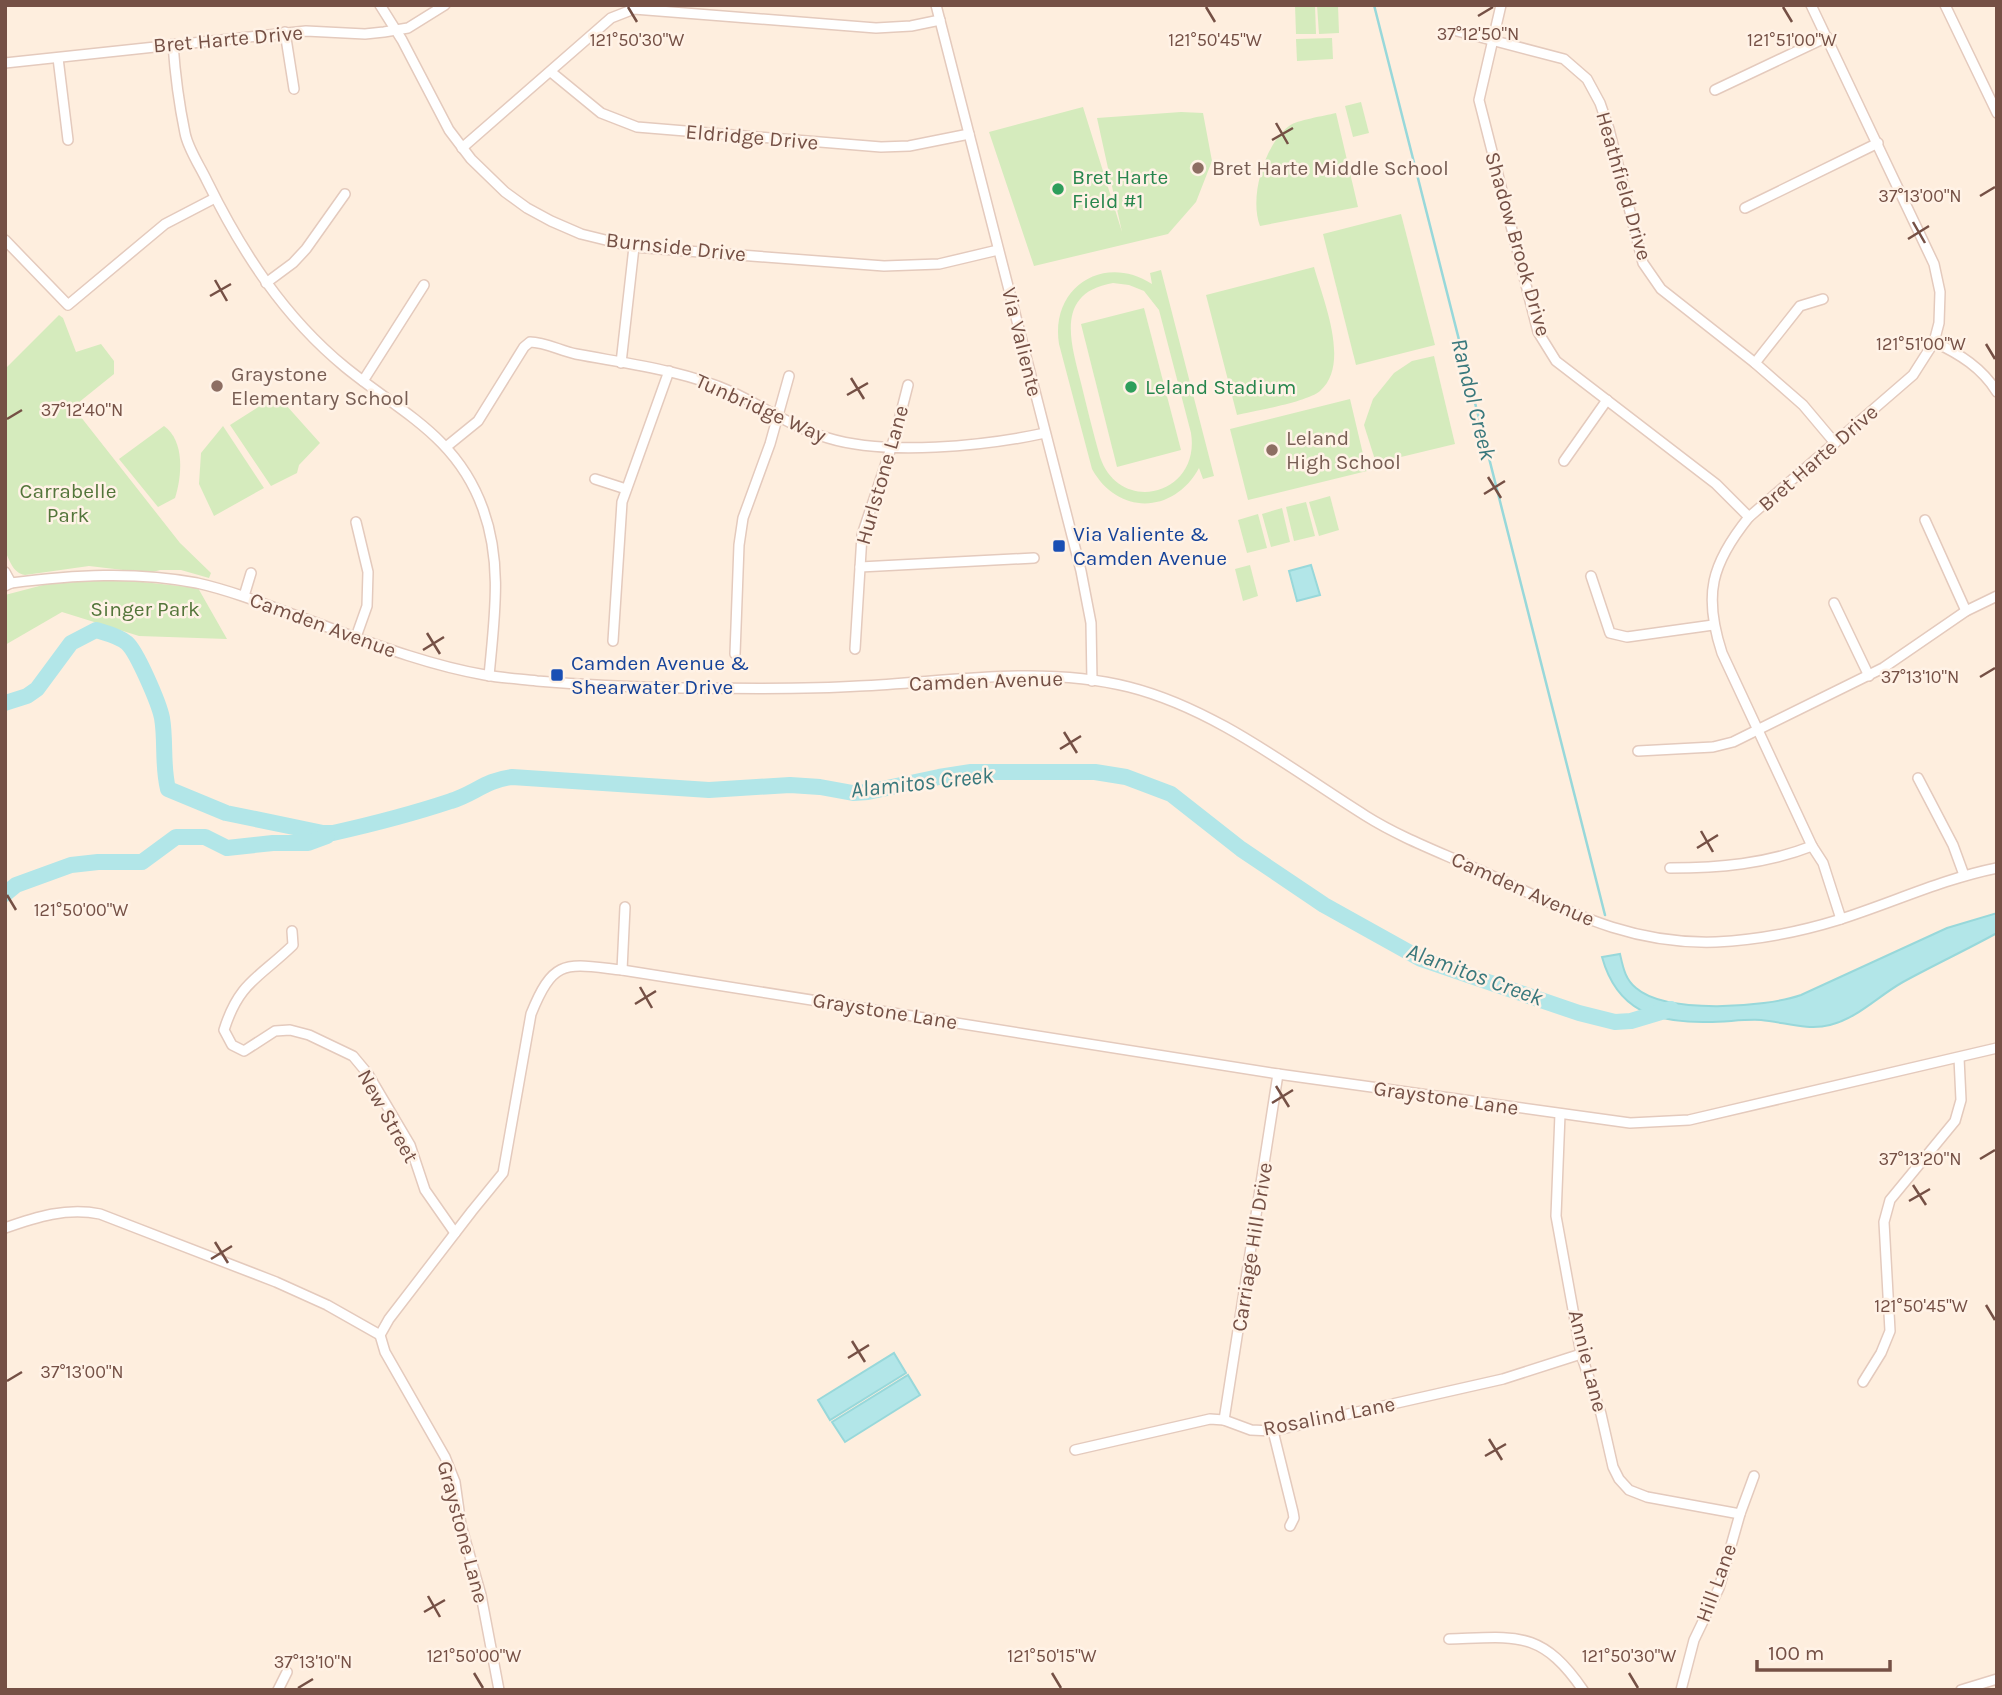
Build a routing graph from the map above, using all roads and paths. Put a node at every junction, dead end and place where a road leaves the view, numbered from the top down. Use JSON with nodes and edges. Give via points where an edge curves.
{"nodes":[{"id":1,"x":380,"y":5,"type":"edge"},
{"id":2,"x":444,"y":5,"type":"edge"},
{"id":3,"x":936,"y":5,"type":"edge"},
{"id":4,"x":1501,"y":5,"type":"edge"},
{"id":5,"x":1811,"y":5,"type":"edge"},
{"id":6,"x":1945,"y":5,"type":"edge"},
{"id":7,"x":940,"y":20,"type":"junction"},
{"id":8,"x":396,"y":31,"type":"junction"},
{"id":9,"x":1457,"y":31,"type":"dead end"},
{"id":10,"x":285,"y":32,"type":"junction"},
{"id":11,"x":1827,"y":37,"type":"junction"},
{"id":12,"x":1493,"y":39,"type":"junction"},
{"id":13,"x":173,"y":44,"type":"junction"},
{"id":14,"x":58,"y":58,"type":"junction"},
{"id":15,"x":5,"y":63,"type":"edge"},
{"id":16,"x":551,"y":72,"type":"junction"},
{"id":17,"x":294,"y":89,"type":"dead end"},
{"id":18,"x":1715,"y":90,"type":"dead end"},
{"id":19,"x":1997,"y":113,"type":"edge"},
{"id":20,"x":969,"y":134,"type":"junction"},
{"id":21,"x":68,"y":141,"type":"dead end"},
{"id":22,"x":1878,"y":144,"type":"junction"},
{"id":23,"x":462,"y":148,"type":"junction"},
{"id":24,"x":345,"y":194,"type":"dead end"},
{"id":25,"x":215,"y":198,"type":"junction"},
{"id":26,"x":1745,"y":208,"type":"dead end"},
{"id":27,"x":5,"y":240,"type":"edge"},
{"id":28,"x":634,"y":247,"type":"junction"},
{"id":29,"x":999,"y":250,"type":"junction"},
{"id":30,"x":267,"y":283,"type":"junction"},
{"id":31,"x":424,"y":285,"type":"dead end"},
{"id":32,"x":1823,"y":299,"type":"dead end"},
{"id":33,"x":1934,"y":342,"type":"junction"},
{"id":34,"x":621,"y":363,"type":"junction"},
{"id":35,"x":1755,"y":363,"type":"junction"},
{"id":36,"x":669,"y":371,"type":"junction"},
{"id":37,"x":789,"y":376,"type":"dead end"},
{"id":38,"x":363,"y":381,"type":"junction"},
{"id":39,"x":908,"y":385,"type":"dead end"},
{"id":40,"x":1997,"y":392,"type":"edge"},
{"id":41,"x":1607,"y":400,"type":"junction"},
{"id":42,"x":776,"y":416,"type":"junction"},
{"id":43,"x":1045,"y":433,"type":"junction"},
{"id":44,"x":1835,"y":443,"type":"junction"},
{"id":45,"x":446,"y":447,"type":"junction"},
{"id":46,"x":891,"y":447,"type":"junction"},
{"id":47,"x":1564,"y":461,"type":"dead end"},
{"id":48,"x":595,"y":479,"type":"dead end"},
{"id":49,"x":626,"y":489,"type":"junction"},
{"id":50,"x":1749,"y":517,"type":"junction"},
{"id":51,"x":1925,"y":520,"type":"dead end"},
{"id":52,"x":356,"y":522,"type":"dead end"},
{"id":53,"x":1034,"y":558,"type":"dead end"},
{"id":54,"x":860,"y":566,"type":"junction"},
{"id":55,"x":5,"y":572,"type":"edge"},
{"id":56,"x":251,"y":573,"type":"dead end"},
{"id":57,"x":1591,"y":576,"type":"dead end"},
{"id":58,"x":8,"y":584,"type":"edge"},
{"id":59,"x":244,"y":596,"type":"junction"},
{"id":60,"x":1997,"y":596,"type":"edge"},
{"id":61,"x":1834,"y":603,"type":"dead end"},
{"id":62,"x":1966,"y":611,"type":"junction"},
{"id":63,"x":1713,"y":625,"type":"junction"},
{"id":64,"x":356,"y":637,"type":"junction"},
{"id":65,"x":613,"y":641,"type":"dead end"},
{"id":66,"x":855,"y":649,"type":"dead end"},
{"id":67,"x":735,"y":654,"type":"dead end"},
{"id":68,"x":489,"y":676,"type":"junction"},
{"id":69,"x":1869,"y":676,"type":"junction"},
{"id":70,"x":1092,"y":681,"type":"junction"},
{"id":71,"x":1759,"y":730,"type":"junction"},
{"id":72,"x":1638,"y":751,"type":"dead end"},
{"id":73,"x":1918,"y":778,"type":"dead end"},
{"id":74,"x":1812,"y":846,"type":"junction"},
{"id":75,"x":1670,"y":868,"type":"dead end"},
{"id":76,"x":1997,"y":868,"type":"edge"},
{"id":77,"x":1964,"y":875,"type":"junction"},
{"id":78,"x":625,"y":907,"type":"dead end"},
{"id":79,"x":1841,"y":919,"type":"junction"},
{"id":80,"x":292,"y":931,"type":"dead end"},
{"id":81,"x":622,"y":970,"type":"junction"},
{"id":82,"x":1997,"y":1048,"type":"edge"},
{"id":83,"x":1959,"y":1058,"type":"junction"},
{"id":84,"x":1278,"y":1074,"type":"junction"},
{"id":85,"x":1560,"y":1114,"type":"junction"},
{"id":86,"x":5,"y":1228,"type":"edge"},
{"id":87,"x":455,"y":1233,"type":"junction"},
{"id":88,"x":380,"y":1335,"type":"junction"},
{"id":89,"x":1581,"y":1354,"type":"junction"},
{"id":90,"x":1863,"y":1382,"type":"dead end"},
{"id":91,"x":1224,"y":1420,"type":"junction"},
{"id":92,"x":1273,"y":1431,"type":"junction"},
{"id":93,"x":1075,"y":1450,"type":"dead end"},
{"id":94,"x":1754,"y":1476,"type":"dead end"},
{"id":95,"x":1740,"y":1514,"type":"junction"},
{"id":96,"x":1290,"y":1526,"type":"dead end"},
{"id":97,"x":1449,"y":1639,"type":"dead end"},
{"id":98,"x":287,"y":1672,"type":"dead end"},
{"id":99,"x":1997,"y":1679,"type":"edge"},
{"id":100,"x":278,"y":1690,"type":"edge"},
{"id":101,"x":499,"y":1690,"type":"edge"},
{"id":102,"x":1583,"y":1690,"type":"edge"},
{"id":103,"x":1681,"y":1690,"type":"edge"},
{"id":104,"x":1961,"y":1690,"type":"edge"}],
"edges":[{"from":1,"to":8,"type":"street","name":"Burnside Drive"},
{"from":2,"to":8,"type":"street","name":"Bret Harte Drive"},
{"from":3,"to":7,"type":"street","name":"Via Valiente"},
{"from":4,"to":12,"type":"street","name":"Shadow Brook Drive"},
{"from":5,"to":11,"type":"street","name":"Bret Harte Drive"},
{"from":6,"to":19,"type":"street"},
{"from":7,"to":16,"type":"street","via":[[876,28],[634,9],[611,18]]},
{"from":7,"to":20,"type":"street","name":"Via Valiente"},
{"from":8,"to":10,"type":"street","name":"Bret Harte Drive"},
{"from":8,"to":23,"type":"street","name":"Burnside Drive"},
{"from":9,"to":12,"type":"street","name":"Heathfield Drive"},
{"from":10,"to":13,"type":"street","name":"Bret Harte Drive"},
{"from":10,"to":17,"type":"street"},
{"from":11,"to":18,"type":"street"},
{"from":11,"to":22,"type":"street","name":"Bret Harte Drive"},
{"from":12,"to":35,"type":"street","name":"Heathfield Drive","via":[[1564,59],[1587,79],[1609,129],[1643,263],[1661,289]]},
{"from":12,"to":41,"type":"street","name":"Shadow Brook Drive","via":[[1479,100],[1538,332],[1556,361]]},
{"from":13,"to":14,"type":"street","name":"Bret Harte Drive"},
{"from":13,"to":25,"type":"street","via":[[185,136]]},
{"from":14,"to":15,"type":"street","name":"Bret Harte Drive"},
{"from":14,"to":21,"type":"street"},
{"from":16,"to":20,"type":"street","name":"Eldridge Drive","via":[[601,113],[637,127],[881,147]]},
{"from":16,"to":23,"type":"street"},
{"from":20,"to":29,"type":"street","name":"Via Valiente"},
{"from":22,"to":26,"type":"street"},
{"from":22,"to":33,"type":"street","name":"Bret Harte Drive","via":[[1934,264],[1940,292]]},
{"from":23,"to":28,"type":"street","name":"Burnside Drive","via":[[505,192],[551,222]]},
{"from":24,"to":30,"type":"street","via":[[306,250]]},
{"from":25,"to":27,"type":"street","via":[[165,224],[68,305]]},
{"from":25,"to":30,"type":"street"},
{"from":28,"to":29,"type":"street","name":"Burnside Drive","via":[[884,266],[939,264]]},
{"from":28,"to":34,"type":"street"},
{"from":29,"to":43,"type":"street","name":"Via Valiente"},
{"from":30,"to":38,"type":"street","via":[[307,334]]},
{"from":31,"to":38,"type":"street"},
{"from":32,"to":35,"type":"street","via":[[1800,306]]},
{"from":33,"to":40,"type":"street","via":[[1973,363]]},
{"from":33,"to":44,"type":"street","name":"Bret Harte Drive","via":[[1913,376]]},
{"from":34,"to":36,"type":"street","name":"Tunbridge Way"},
{"from":34,"to":45,"type":"street","name":"Tunbridge Way","via":[[530,342],[478,421]]},
{"from":35,"to":44,"type":"street","name":"Heathfield Drive","via":[[1803,405]]},
{"from":36,"to":42,"type":"street","name":"Tunbridge Way","via":[[707,382]]},
{"from":36,"to":49,"type":"street"},
{"from":37,"to":42,"type":"street"},
{"from":38,"to":45,"type":"street","via":[[420,421]]},
{"from":39,"to":46,"type":"street","name":"Hurlstone Lane"},
{"from":41,"to":47,"type":"street"},
{"from":41,"to":50,"type":"street","name":"Shadow Brook Drive","via":[[1716,484]]},
{"from":42,"to":46,"type":"street","name":"Tunbridge Way","via":[[826,438]]},
{"from":42,"to":67,"type":"street","via":[[743,518]]},
{"from":43,"to":46,"type":"street","name":"Tunbridge Way","via":[[955,445]]},
{"from":43,"to":70,"type":"street","name":"Via Valiente","via":[[1087,600]]},
{"from":44,"to":50,"type":"street","name":"Bret Harte Drive"},
{"from":45,"to":68,"type":"street","via":[[473,486],[494,547]]},
{"from":46,"to":54,"type":"street","name":"Hurlstone Lane","via":[[862,535]]},
{"from":48,"to":49,"type":"street"},
{"from":49,"to":65,"type":"street"},
{"from":50,"to":63,"type":"street","name":"Bret Harte Drive","via":[[1718,564],[1711,595]]},
{"from":51,"to":62,"type":"street"},
{"from":52,"to":64,"type":"street","via":[[368,572],[367,606]]},
{"from":53,"to":54,"type":"street"},
{"from":54,"to":66,"type":"street","name":"Hurlstone Lane"},
{"from":55,"to":58,"type":"street"},
{"from":56,"to":59,"type":"street"},
{"from":57,"to":63,"type":"street","via":[[1610,633],[1627,636]]},
{"from":58,"to":59,"type":"street","name":"Camden Avenue","via":[[72,575],[113,575],[197,583]]},
{"from":59,"to":64,"type":"street","name":"Camden Avenue"},
{"from":60,"to":62,"type":"street"},
{"from":61,"to":69,"type":"street"},
{"from":62,"to":69,"type":"street"},
{"from":63,"to":71,"type":"street","name":"Bret Harte Drive"},
{"from":64,"to":68,"type":"street","name":"Camden Avenue","via":[[435,665]]},
{"from":68,"to":70,"type":"street","name":"Camden Avenue","via":[[612,687],[735,689],[1021,677]]},
{"from":69,"to":71,"type":"street"},
{"from":70,"to":79,"type":"street","name":"Camden Avenue","via":[[1143,691],[1198,713],[1259,746],[1376,822],[1625,932],[1658,940],[1728,941]]},
{"from":71,"to":72,"type":"street","via":[[1713,747]]},
{"from":71,"to":74,"type":"street","name":"Bret Harte Drive"},
{"from":73,"to":77,"type":"street"},
{"from":74,"to":75,"type":"street","via":[[1783,858],[1719,868]]},
{"from":74,"to":79,"type":"street","name":"Bret Harte Drive","via":[[1823,863]]},
{"from":76,"to":77,"type":"street","name":"Camden Avenue"},
{"from":77,"to":79,"type":"street","name":"Camden Avenue"},
{"from":78,"to":81,"type":"street"},
{"from":80,"to":87,"type":"street","name":"New Street","via":[[292,945],[247,985],[230,1009],[224,1030],[232,1045],[244,1051],[275,1031],[290,1030],[353,1056],[410,1145],[425,1190]]},
{"from":81,"to":84,"type":"street","name":"Graystone Lane"},
{"from":81,"to":87,"type":"street","name":"Graystone Lane","via":[[576,965],[559,969],[545,983],[531,1014],[503,1173]]},
{"from":82,"to":83,"type":"street","name":"Graystone Lane"},
{"from":83,"to":85,"type":"street","name":"Graystone Lane","via":[[1689,1119],[1630,1123]]},
{"from":83,"to":90,"type":"street","via":[[1961,1100],[1955,1121],[1890,1200],[1884,1222],[1890,1331]]},
{"from":84,"to":85,"type":"street","name":"Graystone Lane"},
{"from":84,"to":91,"type":"street","name":"Carriage Hill Drive"},
{"from":85,"to":89,"type":"street","name":"Annie Lane","via":[[1556,1216]]},
{"from":86,"to":88,"type":"street","via":[[72,1210],[100,1214],[276,1282]]},
{"from":87,"to":88,"type":"street","name":"Graystone Lane"},
{"from":88,"to":101,"type":"street","name":"Graystone Lane","via":[[455,1482]]},
{"from":89,"to":92,"type":"street","name":"Rosalind Lane","via":[[1503,1379]]},
{"from":89,"to":95,"type":"street","name":"Annie Lane","via":[[1613,1466],[1629,1490]]},
{"from":91,"to":92,"type":"street","name":"Rosalind Lane","via":[[1251,1430]]},
{"from":91,"to":93,"type":"street","name":"Rosalind Lane","via":[[1210,1419]]},
{"from":92,"to":96,"type":"street","via":[[1293,1512]]},
{"from":94,"to":95,"type":"street","name":"Hill Lane"},
{"from":95,"to":103,"type":"street","name":"Hill Lane","via":[[1719,1588],[1694,1640]]},
{"from":97,"to":102,"type":"street","via":[[1501,1636],[1528,1642],[1562,1662]]},
{"from":98,"to":100,"type":"street"},
{"from":99,"to":104,"type":"street"}]}
